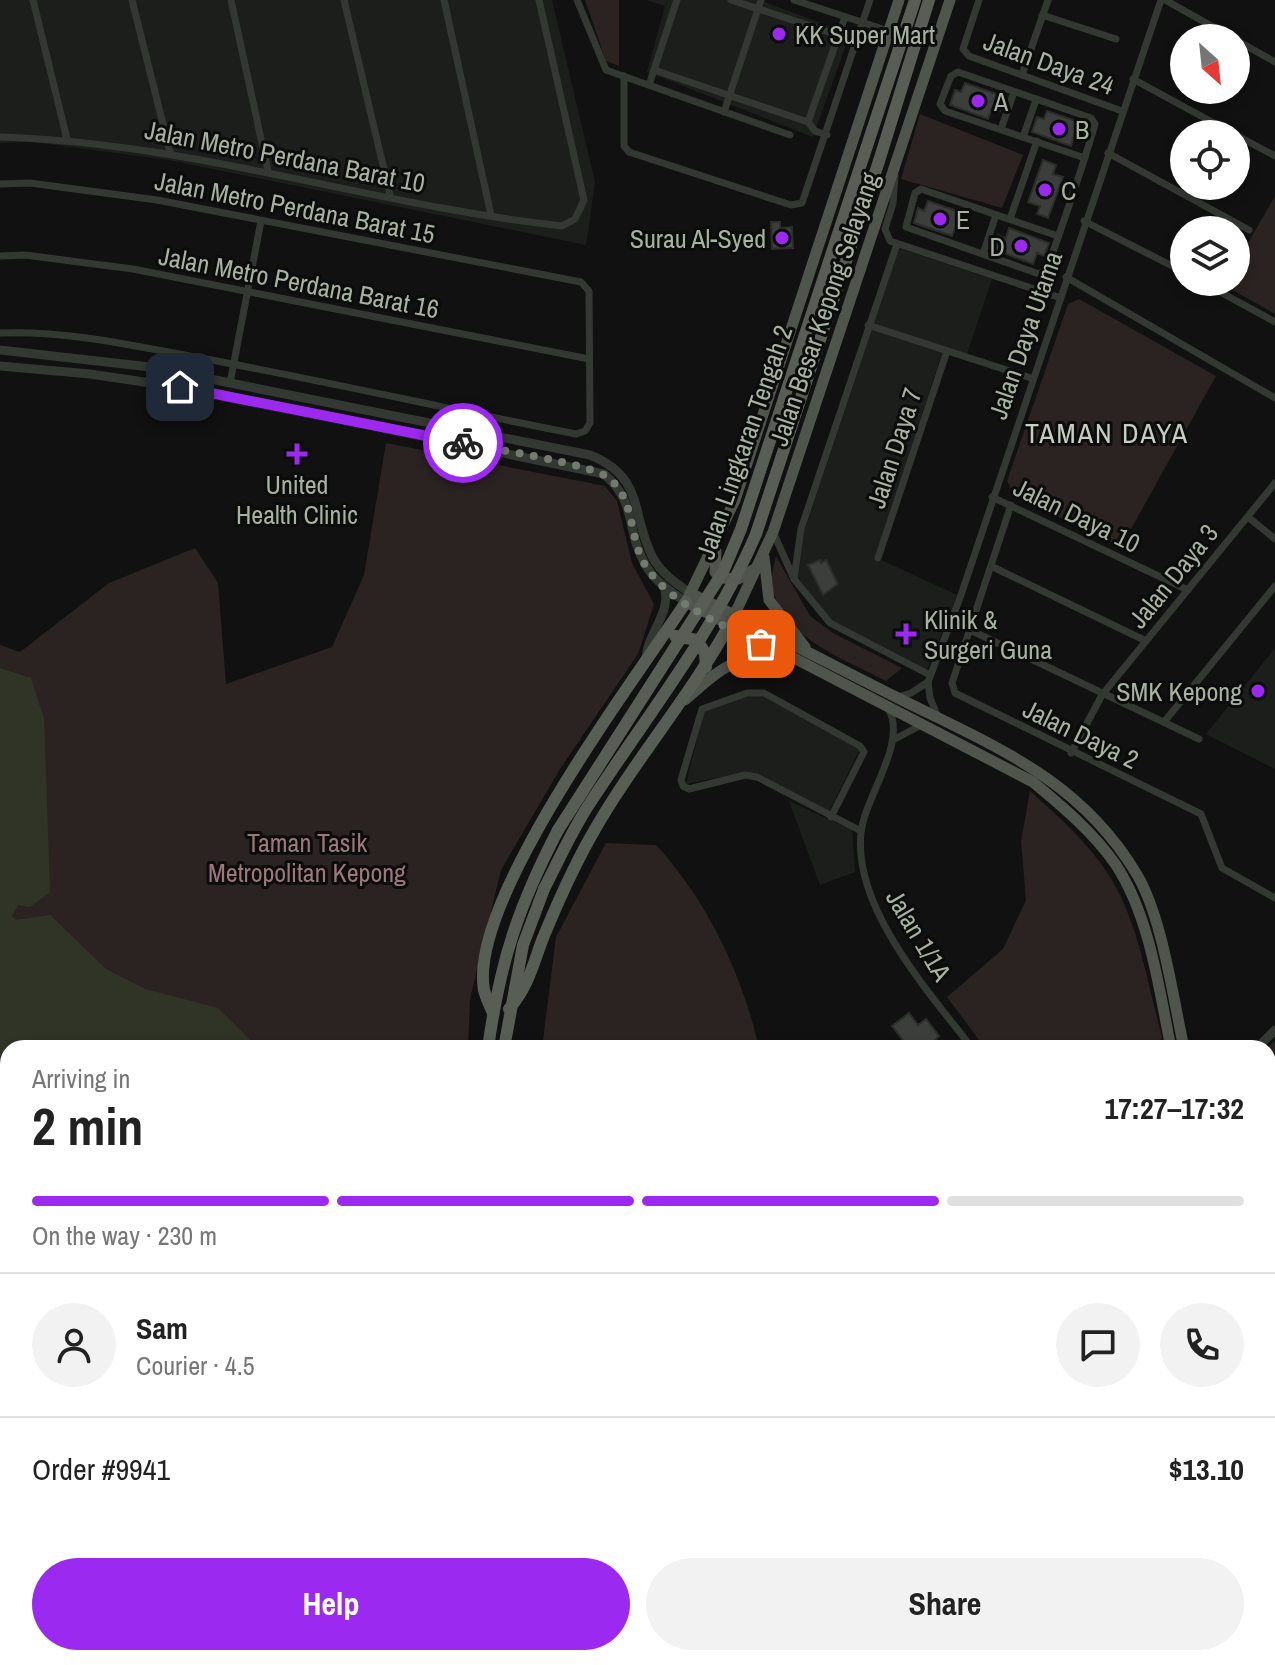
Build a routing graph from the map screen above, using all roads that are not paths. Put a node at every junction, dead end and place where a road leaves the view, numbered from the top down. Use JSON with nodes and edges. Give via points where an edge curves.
{"nodes":[{"id":1,"x":33,"y":0,"type":"edge"},
{"id":2,"x":132,"y":0,"type":"edge"},
{"id":3,"x":231,"y":0,"type":"edge"},
{"id":4,"x":344,"y":0,"type":"edge"},
{"id":5,"x":444,"y":0,"type":"edge"},
{"id":6,"x":539,"y":0,"type":"edge"},
{"id":7,"x":577,"y":0,"type":"edge"},
{"id":8,"x":677,"y":0,"type":"edge"},
{"id":9,"x":731,"y":0,"type":"edge"},
{"id":10,"x":794,"y":0,"type":"edge"},
{"id":11,"x":870,"y":0,"type":"edge"},
{"id":12,"x":899,"y":0,"type":"edge"},
{"id":13,"x":915,"y":0,"type":"edge"},
{"id":14,"x":929,"y":0,"type":"edge"},
{"id":15,"x":950,"y":0,"type":"edge"},
{"id":16,"x":979,"y":0,"type":"edge"},
{"id":17,"x":1048,"y":0,"type":"edge"},
{"id":18,"x":1163,"y":0,"type":"edge"},
{"id":19,"x":759,"y":4,"type":"edge"},
{"id":20,"x":1042,"y":15,"type":"junction"},
{"id":21,"x":845,"y":17,"type":"junction"},
{"id":22,"x":864,"y":23,"type":"junction"},
{"id":23,"x":1207,"y":24,"type":"edge"},
{"id":24,"x":889,"y":31,"type":"junction"},
{"id":25,"x":838,"y":35,"type":"junction"},
{"id":26,"x":1116,"y":39,"type":"dead end"},
{"id":27,"x":1250,"y":48,"type":"edge"},
{"id":28,"x":1275,"y":62,"type":"edge"},
{"id":29,"x":654,"y":70,"type":"junction"},
{"id":30,"x":1022,"y":75,"type":"junction"},
{"id":31,"x":624,"y":76,"type":"junction"},
{"id":32,"x":1133,"y":79,"type":"junction"},
{"id":33,"x":649,"y":85,"type":"junction"},
{"id":34,"x":1014,"y":92,"type":"junction"},
{"id":35,"x":729,"y":95,"type":"junction"},
{"id":36,"x":1036,"y":100,"type":"junction"},
{"id":37,"x":1122,"y":111,"type":"junction"},
{"id":38,"x":724,"y":112,"type":"junction"},
{"id":39,"x":1208,"y":120,"type":"edge"},
{"id":40,"x":808,"y":122,"type":"junction"},
{"id":41,"x":1001,"y":129,"type":"junction"},
{"id":42,"x":790,"y":135,"type":"dead end"},
{"id":43,"x":827,"y":135,"type":"junction"},
{"id":44,"x":0,"y":137,"type":"edge"},
{"id":45,"x":1023,"y":137,"type":"junction"},
{"id":46,"x":67,"y":139,"type":"junction"},
{"id":47,"x":1037,"y":141,"type":"junction"},
{"id":48,"x":1250,"y":143,"type":"edge"},
{"id":49,"x":170,"y":152,"type":"junction"},
{"id":50,"x":1108,"y":153,"type":"junction"},
{"id":51,"x":1275,"y":156,"type":"edge"},
{"id":52,"x":1085,"y":158,"type":"junction"},
{"id":53,"x":894,"y":170,"type":"junction"},
{"id":54,"x":268,"y":171,"type":"junction"},
{"id":55,"x":0,"y":184,"type":"edge"},
{"id":56,"x":390,"y":195,"type":"junction"},
{"id":57,"x":1073,"y":195,"type":"junction"},
{"id":58,"x":1091,"y":202,"type":"junction"},
{"id":59,"x":491,"y":215,"type":"junction"},
{"id":60,"x":996,"y":215,"type":"junction"},
{"id":61,"x":1223,"y":216,"type":"edge"},
{"id":62,"x":1010,"y":219,"type":"junction"},
{"id":63,"x":261,"y":221,"type":"junction"},
{"id":64,"x":1084,"y":221,"type":"junction"},
{"id":65,"x":1058,"y":236,"type":"junction"},
{"id":66,"x":897,"y":244,"type":"junction"},
{"id":67,"x":983,"y":254,"type":"junction"},
{"id":68,"x":0,"y":256,"type":"edge"},
{"id":69,"x":1170,"y":265,"type":"edge"},
{"id":70,"x":1066,"y":277,"type":"junction"},
{"id":71,"x":248,"y":292,"type":"junction"},
{"id":72,"x":1228,"y":296,"type":"edge"},
{"id":73,"x":1058,"y":297,"type":"junction"},
{"id":74,"x":1275,"y":322,"type":"edge"},
{"id":75,"x":868,"y":325,"type":"junction"},
{"id":76,"x":0,"y":333,"type":"edge"},
{"id":77,"x":0,"y":350,"type":"edge"},
{"id":78,"x":947,"y":351,"type":"junction"},
{"id":79,"x":589,"y":359,"type":"junction"},
{"id":80,"x":234,"y":364,"type":"junction"},
{"id":81,"x":0,"y":366,"type":"edge"},
{"id":82,"x":1031,"y":378,"type":"junction"},
{"id":83,"x":230,"y":383,"type":"junction"},
{"id":84,"x":1275,"y":398,"type":"edge"},
{"id":85,"x":610,"y":463,"type":"junction"},
{"id":86,"x":604,"y":474,"type":"junction"},
{"id":87,"x":1275,"y":483,"type":"edge"},
{"id":88,"x":992,"y":497,"type":"junction"},
{"id":89,"x":1011,"y":505,"type":"junction"},
{"id":90,"x":1248,"y":517,"type":"junction"},
{"id":91,"x":773,"y":532,"type":"junction"},
{"id":92,"x":719,"y":537,"type":"junction"},
{"id":93,"x":1275,"y":539,"type":"edge"},
{"id":94,"x":878,"y":558,"type":"dead end"},
{"id":95,"x":761,"y":561,"type":"junction"},
{"id":96,"x":993,"y":567,"type":"junction"},
{"id":97,"x":794,"y":579,"type":"junction"},
{"id":98,"x":664,"y":586,"type":"junction"},
{"id":99,"x":1275,"y":586,"type":"edge"},
{"id":100,"x":1188,"y":590,"type":"junction"},
{"id":101,"x":688,"y":598,"type":"junction"},
{"id":102,"x":735,"y":614,"type":"junction"},
{"id":103,"x":728,"y":627,"type":"junction"},
{"id":104,"x":970,"y":630,"type":"junction"},
{"id":105,"x":1146,"y":641,"type":"junction"},
{"id":106,"x":658,"y":645,"type":"junction"},
{"id":107,"x":810,"y":652,"type":"junction"},
{"id":108,"x":646,"y":664,"type":"junction"},
{"id":109,"x":805,"y":666,"type":"junction"},
{"id":110,"x":706,"y":667,"type":"junction"},
{"id":111,"x":929,"y":678,"type":"junction"},
{"id":112,"x":1102,"y":695,"type":"junction"},
{"id":113,"x":896,"y":697,"type":"junction"},
{"id":114,"x":889,"y":710,"type":"junction"},
{"id":115,"x":672,"y":711,"type":"junction"},
{"id":116,"x":939,"y":718,"type":"junction"},
{"id":117,"x":1164,"y":722,"type":"junction"},
{"id":118,"x":921,"y":725,"type":"junction"},
{"id":119,"x":1199,"y":739,"type":"dead end"},
{"id":120,"x":894,"y":740,"type":"junction"},
{"id":121,"x":1071,"y":753,"type":"junction"},
{"id":122,"x":831,"y":817,"type":"junction"},
{"id":123,"x":861,"y":831,"type":"junction"},
{"id":124,"x":1275,"y":898,"type":"edge"},
{"id":125,"x":509,"y":1009,"type":"junction"},
{"id":126,"x":493,"y":1013,"type":"junction"},
{"id":127,"x":489,"y":1040,"type":"edge"},
{"id":128,"x":505,"y":1040,"type":"edge"},
{"id":129,"x":960,"y":1040,"type":"edge"},
{"id":130,"x":1168,"y":1040,"type":"edge"},
{"id":131,"x":1182,"y":1040,"type":"edge"}],
"edges":[{"from":1,"to":46,"type":"street"},
{"from":2,"to":49,"type":"street"},
{"from":3,"to":54,"type":"street"},
{"from":4,"to":56,"type":"street"},
{"from":5,"to":59,"type":"street"},
{"from":6,"to":59,"type":"street","name":"Jalan Metro Perdana Barat 10","via":[[584,200],[575,219],[562,226]]},
{"from":7,"to":31,"type":"street","via":[[606,70]]},
{"from":8,"to":29,"type":"street"},
{"from":9,"to":19,"type":"street"},
{"from":10,"to":21,"type":"street"},
{"from":11,"to":22,"type":"street"},
{"from":12,"to":24,"type":"main road","name":"Jalan Besar Kepong Selayang"},
{"from":13,"to":126,"type":"highway","name":"Jalan Lingkaran Tengah 2","bridge":true,"via":[[741,529],[723,572],[576,799],[530,882],[507,943]]},
{"from":14,"to":125,"type":"highway","name":"Jalan Lingkaran Tengah 2","bridge":true,"via":[[756,534],[695,650],[589,805],[544,889],[523,945]]},
{"from":15,"to":53,"type":"main road","name":"Jalan Besar Kepong Selayang"},
{"from":16,"to":30,"type":"street","name":"Jalan Daya 24","via":[[963,49]]},
{"from":17,"to":20,"type":"street"},
{"from":18,"to":23,"type":"street"},
{"from":18,"to":32,"type":"street","name":"Jalan Daya Utama"},
{"from":19,"to":25,"type":"street"},
{"from":19,"to":35,"type":"street"},
{"from":20,"to":26,"type":"street"},
{"from":20,"to":30,"type":"street"},
{"from":21,"to":22,"type":"street"},
{"from":21,"to":25,"type":"street"},
{"from":22,"to":24,"type":"street"},
{"from":22,"to":43,"type":"street"},
{"from":24,"to":92,"type":"main road","name":"Jalan Besar Kepong Selayang","via":[[822,244]]},
{"from":25,"to":40,"type":"street"},
{"from":27,"to":28,"type":"street"},
{"from":29,"to":33,"type":"street"},
{"from":29,"to":35,"type":"street"},
{"from":30,"to":37,"type":"street","name":"Jalan Daya 24"},
{"from":31,"to":33,"type":"street"},
{"from":31,"to":43,"type":"street","via":[[624,146],[629,152],[791,205],[802,203]]},
{"from":32,"to":37,"type":"street","name":"Jalan Daya Utama"},
{"from":32,"to":39,"type":"street"},
{"from":33,"to":38,"type":"street"},
{"from":34,"to":36,"type":"street"},
{"from":34,"to":41,"type":"street"},
{"from":34,"to":41,"type":"street","via":[[954,73],[940,104],[945,111]]},
{"from":35,"to":38,"type":"street"},
{"from":35,"to":40,"type":"street"},
{"from":36,"to":45,"type":"street"},
{"from":36,"to":52,"type":"street","via":[[1094,121]]},
{"from":37,"to":50,"type":"street","name":"Jalan Daya Utama"},
{"from":38,"to":42,"type":"street"},
{"from":40,"to":43,"type":"street"},
{"from":41,"to":45,"type":"street"},
{"from":44,"to":46,"type":"street","name":"Jalan Metro Perdana Barat 10"},
{"from":45,"to":47,"type":"street"},
{"from":46,"to":49,"type":"street","name":"Jalan Metro Perdana Barat 10"},
{"from":47,"to":52,"type":"street"},
{"from":47,"to":62,"type":"street"},
{"from":48,"to":51,"type":"street"},
{"from":49,"to":54,"type":"street","name":"Jalan Metro Perdana Barat 10"},
{"from":50,"to":58,"type":"street","name":"Jalan Daya Utama"},
{"from":50,"to":61,"type":"street"},
{"from":52,"to":57,"type":"street"},
{"from":53,"to":66,"type":"street","via":[[896,187],[885,229]]},
{"from":53,"to":91,"type":"main road","name":"Jalan Besar Kepong Selayang"},
{"from":54,"to":56,"type":"street","name":"Jalan Metro Perdana Barat 10"},
{"from":55,"to":63,"type":"street","name":"Jalan Metro Perdana Barat 15","via":[[30,183],[157,200]]},
{"from":56,"to":59,"type":"street","name":"Jalan Metro Perdana Barat 10"},
{"from":57,"to":58,"type":"street"},
{"from":57,"to":65,"type":"street"},
{"from":58,"to":64,"type":"street","name":"Jalan Daya Utama"},
{"from":60,"to":62,"type":"street"},
{"from":60,"to":67,"type":"street"},
{"from":60,"to":67,"type":"street","via":[[921,189],[915,193],[906,227]]},
{"from":62,"to":65,"type":"street"},
{"from":63,"to":71,"type":"street"},
{"from":63,"to":79,"type":"street","name":"Jalan Metro Perdana Barat 15","via":[[581,282],[589,291]]},
{"from":64,"to":69,"type":"street"},
{"from":64,"to":70,"type":"street","name":"Jalan Daya Utama"},
{"from":65,"to":67,"type":"street","via":[[1047,269],[1039,274]]},
{"from":66,"to":73,"type":"street"},
{"from":66,"to":75,"type":"street"},
{"from":68,"to":71,"type":"street","name":"Jalan Metro Perdana Barat 16","via":[[133,269]]},
{"from":70,"to":73,"type":"street","name":"Jalan Daya Utama"},
{"from":70,"to":84,"type":"street"},
{"from":71,"to":79,"type":"street","name":"Jalan Metro Perdana Barat 16"},
{"from":71,"to":80,"type":"street"},
{"from":72,"to":74,"type":"street"},
{"from":73,"to":82,"type":"street","name":"Jalan Daya Utama"},
{"from":75,"to":78,"type":"street"},
{"from":75,"to":97,"type":"street","via":[[801,529]]},
{"from":76,"to":80,"type":"street","via":[[132,346]]},
{"from":77,"to":83,"type":"street","via":[[150,367]]},
{"from":78,"to":82,"type":"street"},
{"from":78,"to":94,"type":"street","name":"Jalan Daya 7"},
{"from":79,"to":80,"type":"street","via":[[590,423],[576,434]]},
{"from":80,"to":83,"type":"street"},
{"from":81,"to":86,"type":"street","via":[[205,391]]},
{"from":82,"to":88,"type":"street","name":"Jalan Daya Utama"},
{"from":83,"to":85,"type":"street"},
{"from":85,"to":86,"type":"street"},
{"from":85,"to":101,"type":"street","via":[[633,493],[654,559]]},
{"from":86,"to":98,"type":"street","via":[[625,496],[638,549]]},
{"from":87,"to":90,"type":"street","name":"Jalan Daya 3"},
{"from":88,"to":89,"type":"street","name":"Jalan Daya 10"},
{"from":88,"to":111,"type":"street","name":"Jalan Daya Utama"},
{"from":89,"to":96,"type":"street"},
{"from":89,"to":100,"type":"street","name":"Jalan Daya 10"},
{"from":90,"to":93,"type":"street"},
{"from":90,"to":100,"type":"street","name":"Jalan Daya 3"},
{"from":91,"to":95,"type":"main road","name":"Jalan Besar Kepong Selayang"},
{"from":91,"to":97,"type":"street"},
{"from":92,"to":95,"type":"main road","via":[[714,564],[721,578],[738,579]]},
{"from":92,"to":101,"type":"main road","name":"Jalan Besar Kepong Selayang"},
{"from":95,"to":102,"type":"main road","name":"Jalan Besar Kepong Selayang"},
{"from":95,"to":107,"type":"main road","via":[[769,600]]},
{"from":96,"to":104,"type":"street"},
{"from":96,"to":105,"type":"street"},
{"from":97,"to":111,"type":"street","via":[[830,623]]},
{"from":98,"to":101,"type":"street"},
{"from":98,"to":108,"type":"street","via":[[667,604],[649,638]]},
{"from":99,"to":117,"type":"street"},
{"from":100,"to":105,"type":"street","name":"Jalan Daya 3"},
{"from":101,"to":102,"type":"main road"},
{"from":101,"to":103,"type":"main road"},
{"from":101,"to":106,"type":"highway"},
{"from":102,"to":103,"type":"main road","name":"Jalan Besar Kepong Selayang"},
{"from":102,"to":107,"type":"main road"},
{"from":103,"to":109,"type":"main road"},
{"from":103,"to":110,"type":"highway"},
{"from":104,"to":112,"type":"street"},
{"from":104,"to":121,"type":"street","name":"Jalan Daya 2","via":[[952,683],[959,696]]},
{"from":105,"to":112,"type":"street","name":"Jalan Daya 3"},
{"from":106,"to":108,"type":"highway"},
{"from":106,"to":110,"type":"highway","via":[[674,636],[692,636],[705,653]]},
{"from":107,"to":113,"type":"main road"},
{"from":108,"to":126,"type":"highway","via":[[526,848],[494,926],[485,967],[484,990]]},
{"from":109,"to":114,"type":"main road"},
{"from":109,"to":115,"type":"main road","via":[[750,657],[714,675]]},
{"from":110,"to":115,"type":"highway"},
{"from":111,"to":113,"type":"street","via":[[911,693]]},
{"from":111,"to":116,"type":"street"},
{"from":112,"to":117,"type":"street"},
{"from":112,"to":121,"type":"street","name":"Jalan Daya 3"},
{"from":113,"to":116,"type":"main road"},
{"from":114,"to":118,"type":"main road"},
{"from":114,"to":120,"type":"street","name":"Jalan 1/1A"},
{"from":115,"to":125,"type":"highway","via":[[590,838],[565,885],[527,987]]},
{"from":116,"to":131,"type":"main road","via":[[1041,772],[1088,811],[1121,850],[1144,889]]},
{"from":117,"to":119,"type":"street"},
{"from":118,"to":120,"type":"street"},
{"from":118,"to":130,"type":"main road","via":[[1033,782],[1115,865],[1132,897]]},
{"from":120,"to":123,"type":"street","name":"Jalan 1/1A"},
{"from":121,"to":124,"type":"street","name":"Jalan Daya 2","via":[[1201,814],[1222,868]]},
{"from":122,"to":122,"type":"street","via":[[757,777],[683,786],[702,709],[747,693],[764,693],[863,748]]},
{"from":122,"to":123,"type":"street"},
{"from":123,"to":129,"type":"street","name":"Jalan 1/1A","via":[[872,899],[915,976]]},
{"from":125,"to":128,"type":"highway","name":"Jalan Lingkaran Tengah 2"},
{"from":126,"to":127,"type":"highway","name":"Jalan Lingkaran Tengah 2"}]}
